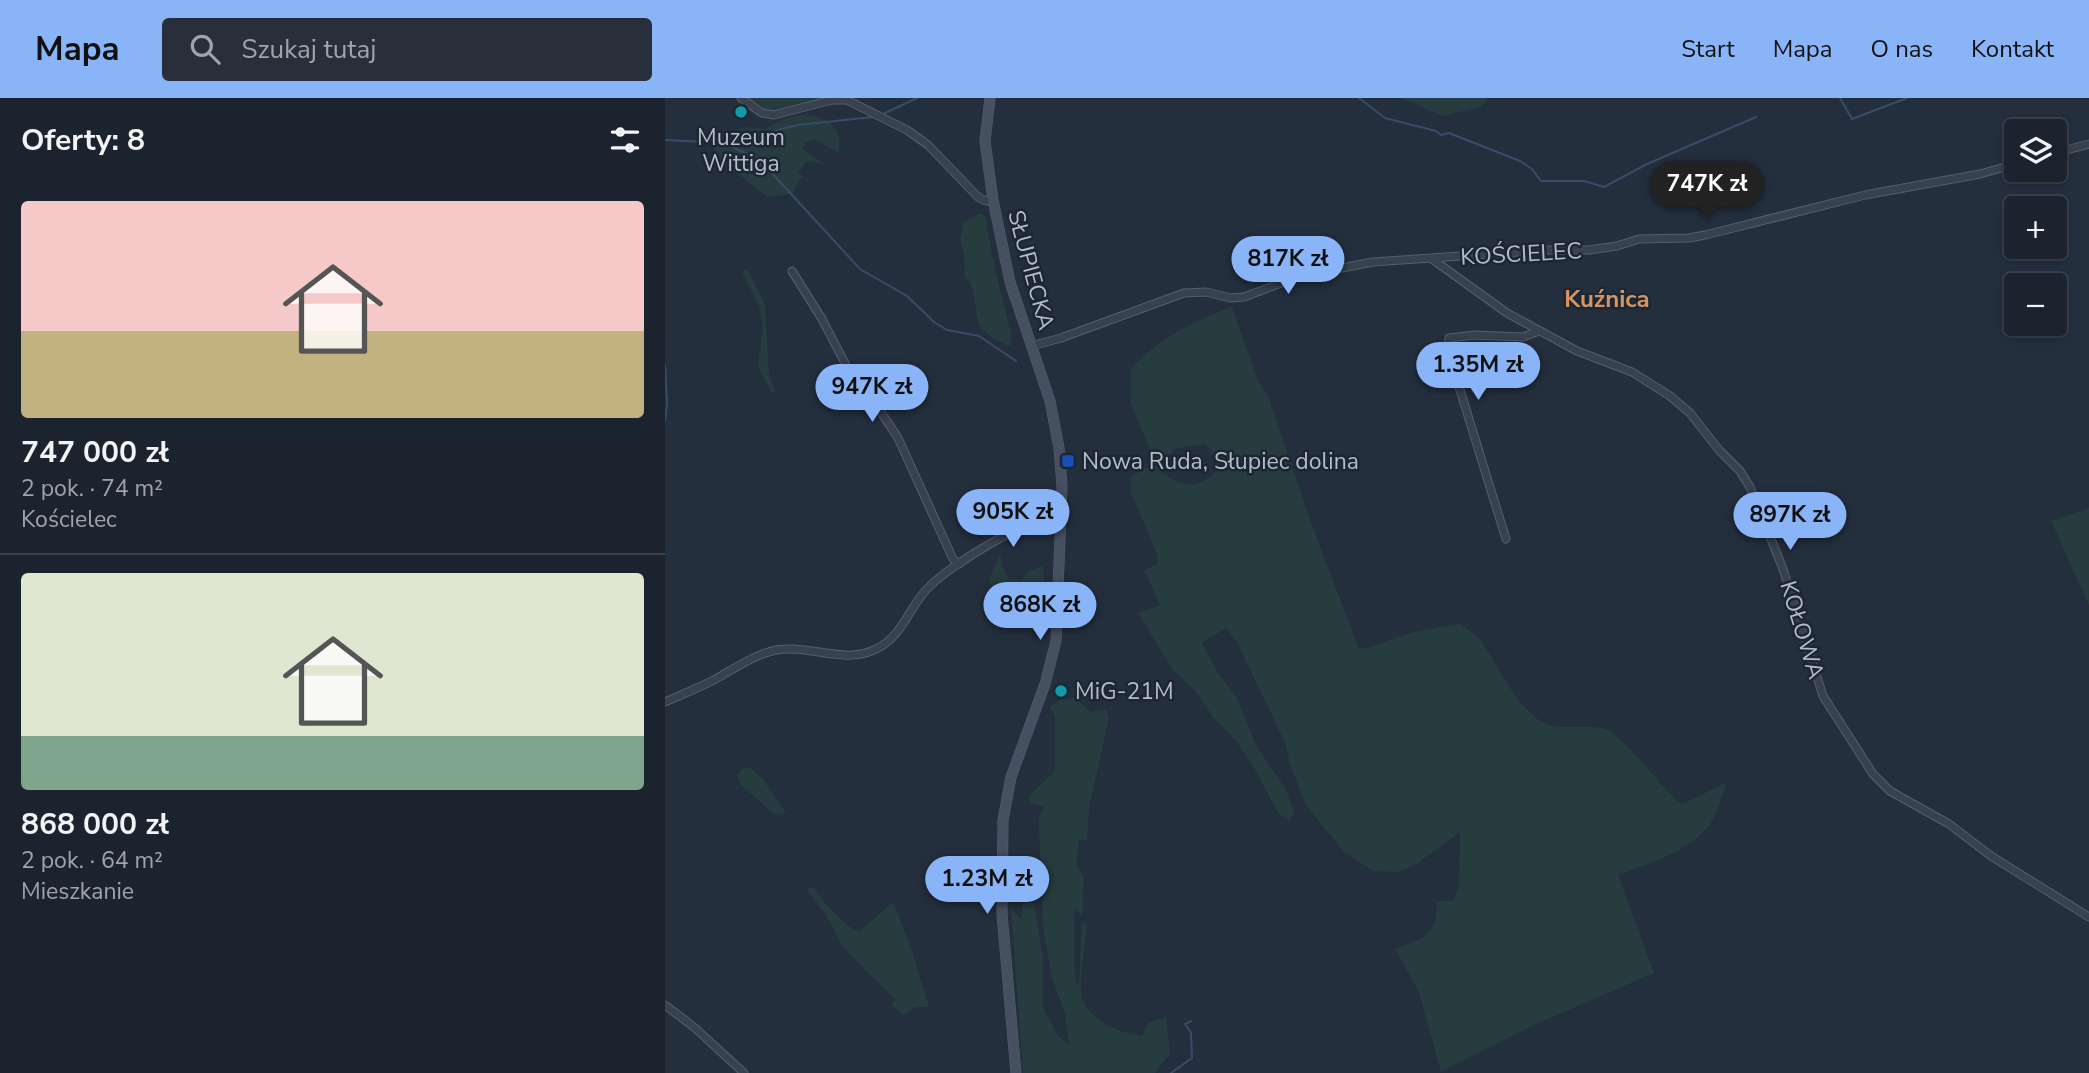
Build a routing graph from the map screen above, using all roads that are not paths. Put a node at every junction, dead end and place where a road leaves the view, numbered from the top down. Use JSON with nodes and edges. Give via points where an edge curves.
{"nodes":[{"id":1,"x":741,"y":98,"type":"edge"},
{"id":2,"x":991,"y":98,"type":"edge"},
{"id":3,"x":845,"y":99,"type":"edge"},
{"id":4,"x":2089,"y":144,"type":"edge"},
{"id":5,"x":2067,"y":150,"type":"edge"},
{"id":6,"x":2004,"y":167,"type":"edge"},
{"id":7,"x":993,"y":200,"type":"junction"},
{"id":8,"x":1432,"y":259,"type":"junction"},
{"id":9,"x":792,"y":271,"type":"dead end"},
{"id":10,"x":1539,"y":331,"type":"junction"},
{"id":11,"x":1031,"y":346,"type":"junction"},
{"id":12,"x":1061,"y":515,"type":"junction"},
{"id":13,"x":1506,"y":539,"type":"dead end"},
{"id":14,"x":959,"y":564,"type":"junction"},
{"id":15,"x":667,"y":698,"type":"edge"},
{"id":16,"x":2089,"y":917,"type":"edge"},
{"id":17,"x":665,"y":1005,"type":"edge"},
{"id":18,"x":744,"y":1073,"type":"edge"},
{"id":19,"x":1016,"y":1073,"type":"edge"}],
"edges":[{"from":1,"to":3,"type":"street","via":[[762,113],[774,115]]},
{"from":2,"to":7,"type":"main road","name":"SŁUPIECKA","via":[[985,141]]},
{"from":3,"to":7,"type":"street","via":[[918,137],[978,197]]},
{"from":4,"to":5,"type":"street"},
{"from":6,"to":8,"type":"street","name":"KOŚCIELEC","via":[[1865,195],[1705,236],[1639,239],[1604,249]]},
{"from":7,"to":11,"type":"main road","name":"SŁUPIECKA","via":[[1010,282]]},
{"from":8,"to":10,"type":"street","name":"KOŁOWA"},
{"from":8,"to":11,"type":"street","name":"KOŚCIELEC","via":[[1323,270],[1244,297],[1184,293]]},
{"from":9,"to":14,"type":"street","via":[[848,369],[898,439]]},
{"from":10,"to":13,"type":"street","via":[[1523,337],[1449,338],[1455,377]]},
{"from":10,"to":16,"type":"street","name":"KOŁOWA","via":[[1632,372],[1670,396],[1691,413],[1740,471],[1783,569],[1823,696],[1878,780]]},
{"from":11,"to":12,"type":"main road","name":"SŁUPIECKA","via":[[1050,401],[1059,448]]},
{"from":12,"to":14,"type":"street","via":[[1037,520]]},
{"from":12,"to":19,"type":"main road","name":"SŁUPIECKA","via":[[1056,641],[1011,777],[1003,820],[1002,914]]},
{"from":14,"to":15,"type":"street","via":[[926,590],[901,628],[874,651],[850,655],[799,648],[775,650]]},
{"from":17,"to":18,"type":"street"}]}
